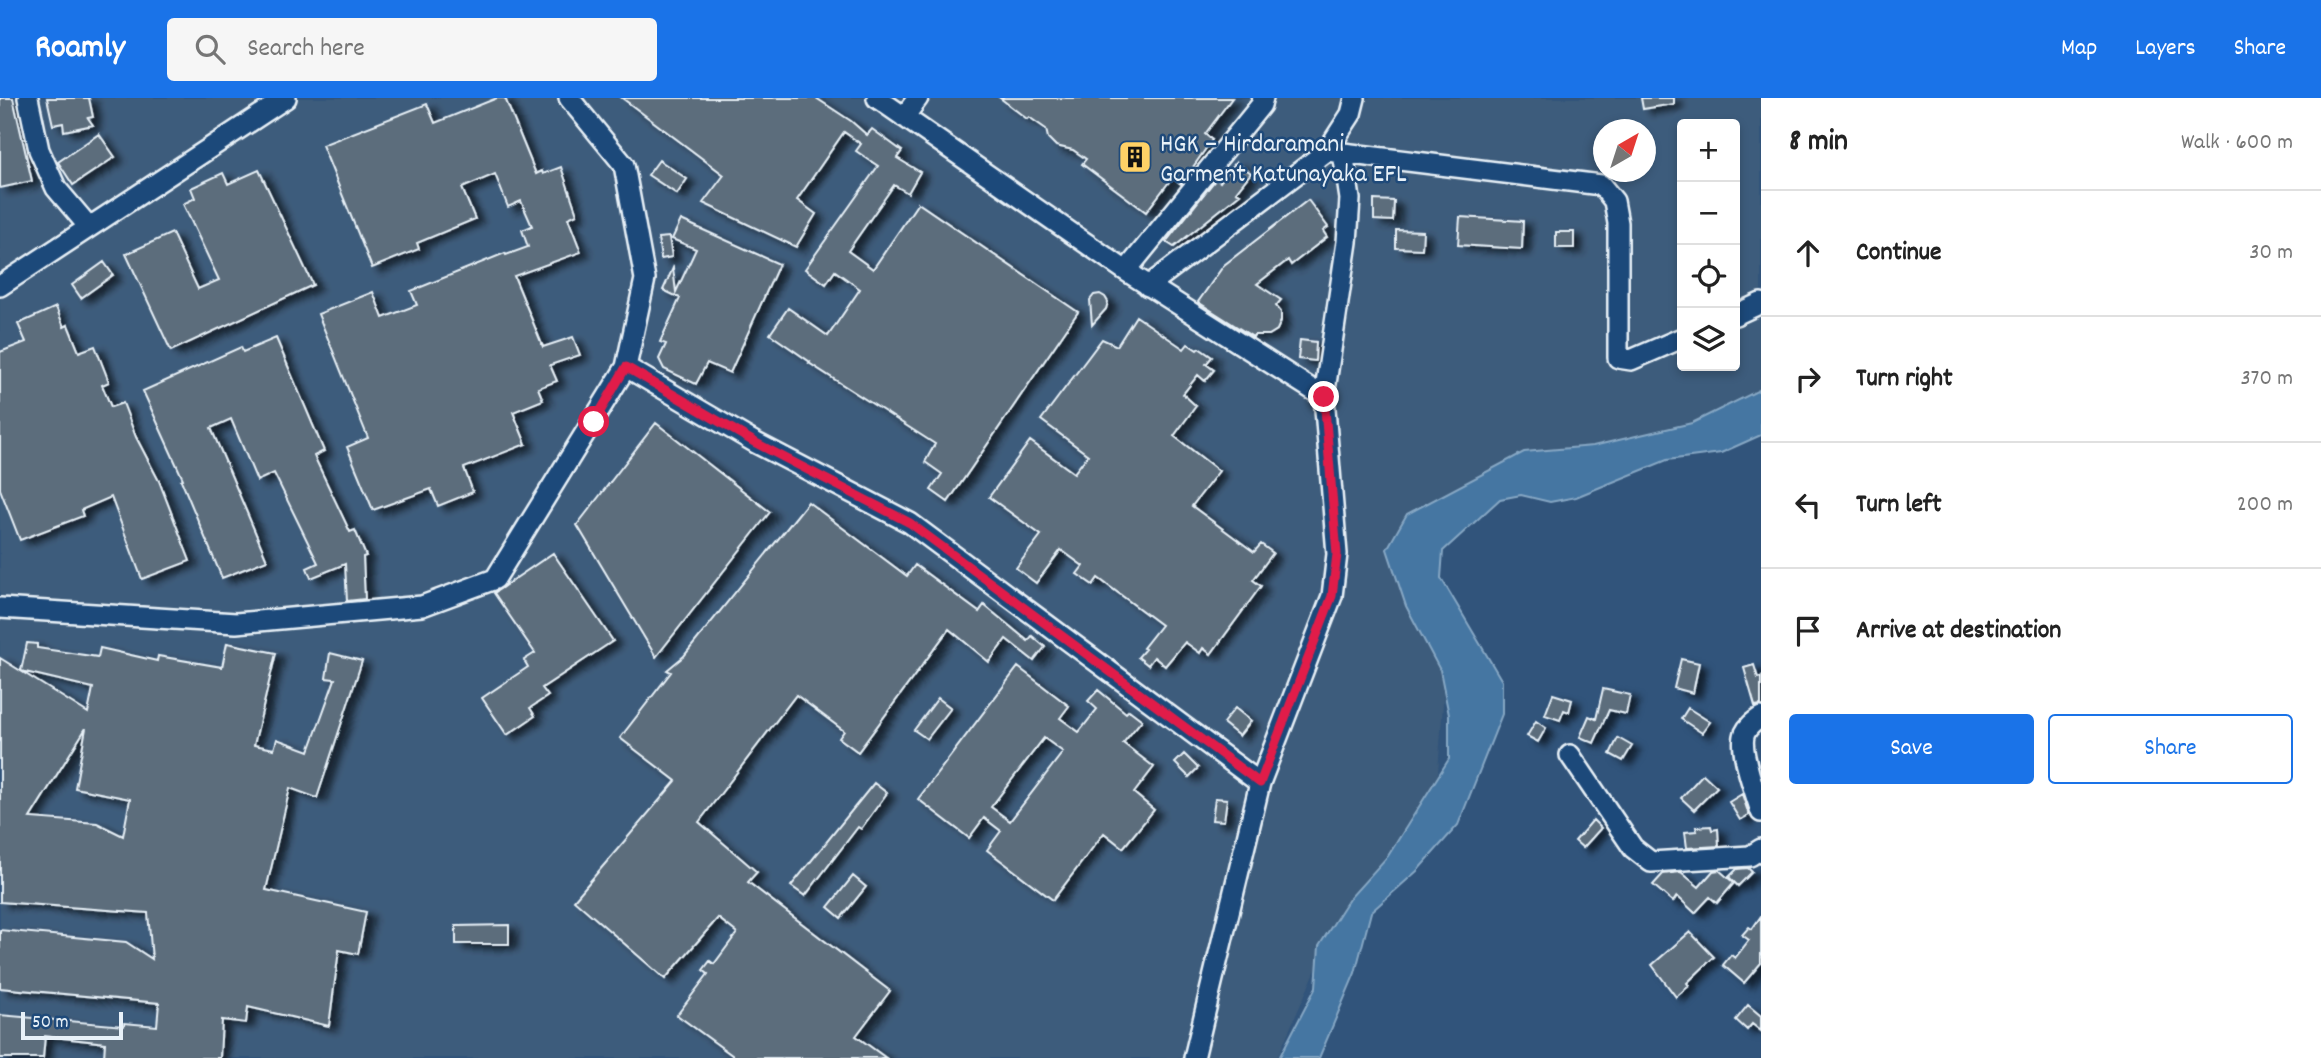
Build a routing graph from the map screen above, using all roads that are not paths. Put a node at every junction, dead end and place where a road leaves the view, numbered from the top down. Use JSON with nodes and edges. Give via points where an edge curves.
{"nodes":[{"id":1,"x":29,"y":98,"type":"edge"},
{"id":2,"x":286,"y":98,"type":"edge"},
{"id":3,"x":569,"y":98,"type":"edge"},
{"id":4,"x":877,"y":98,"type":"edge"},
{"id":5,"x":918,"y":98,"type":"edge"},
{"id":6,"x":1263,"y":98,"type":"edge"},
{"id":7,"x":1355,"y":98,"type":"edge"},
{"id":8,"x":904,"y":117,"type":"junction"},
{"id":9,"x":1335,"y":152,"type":"junction"},
{"id":10,"x":89,"y":227,"type":"junction"},
{"id":11,"x":1126,"y":271,"type":"junction"},
{"id":12,"x":0,"y":286,"type":"edge"},
{"id":13,"x":1148,"y":286,"type":"junction"},
{"id":14,"x":1761,"y":303,"type":"edge"},
{"id":15,"x":1740,"y":313,"type":"edge"},
{"id":16,"x":1677,"y":340,"type":"edge"},
{"id":17,"x":626,"y":367,"type":"junction"},
{"id":18,"x":1324,"y":397,"type":"junction"},
{"id":19,"x":0,"y":608,"type":"edge"},
{"id":20,"x":1761,"y":718,"type":"edge"},
{"id":21,"x":1570,"y":755,"type":"dead end"},
{"id":22,"x":1260,"y":783,"type":"junction"},
{"id":23,"x":1761,"y":811,"type":"edge"},
{"id":24,"x":1761,"y":849,"type":"edge"},
{"id":25,"x":1194,"y":1058,"type":"edge"}],
"edges":[{"from":1,"to":10,"type":"street","via":[[39,150],[56,188]]},
{"from":2,"to":10,"type":"street"},
{"from":3,"to":17,"type":"street","via":[[624,165],[645,279]]},
{"from":4,"to":8,"type":"street"},
{"from":5,"to":8,"type":"street"},
{"from":6,"to":11,"type":"street"},
{"from":7,"to":9,"type":"street"},
{"from":8,"to":11,"type":"street"},
{"from":9,"to":13,"type":"street","via":[[1195,248]]},
{"from":9,"to":16,"type":"street","via":[[1601,185],[1614,201],[1618,223],[1618,358],[1631,360]]},
{"from":9,"to":18,"type":"street","via":[[1350,198]]},
{"from":10,"to":12,"type":"street"},
{"from":11,"to":13,"type":"street"},
{"from":13,"to":18,"type":"street"},
{"from":14,"to":15,"type":"street"},
{"from":17,"to":19,"type":"street","via":[[495,579],[422,606],[236,623]]},
{"from":17,"to":22,"type":"street","via":[[756,443],[910,523]]},
{"from":18,"to":22,"type":"street","via":[[1337,554],[1332,596]]},
{"from":20,"to":23,"type":"street","via":[[1744,735],[1743,749]]},
{"from":21,"to":24,"type":"street","via":[[1633,848],[1651,862],[1750,856]]},
{"from":22,"to":25,"type":"street"}]}
